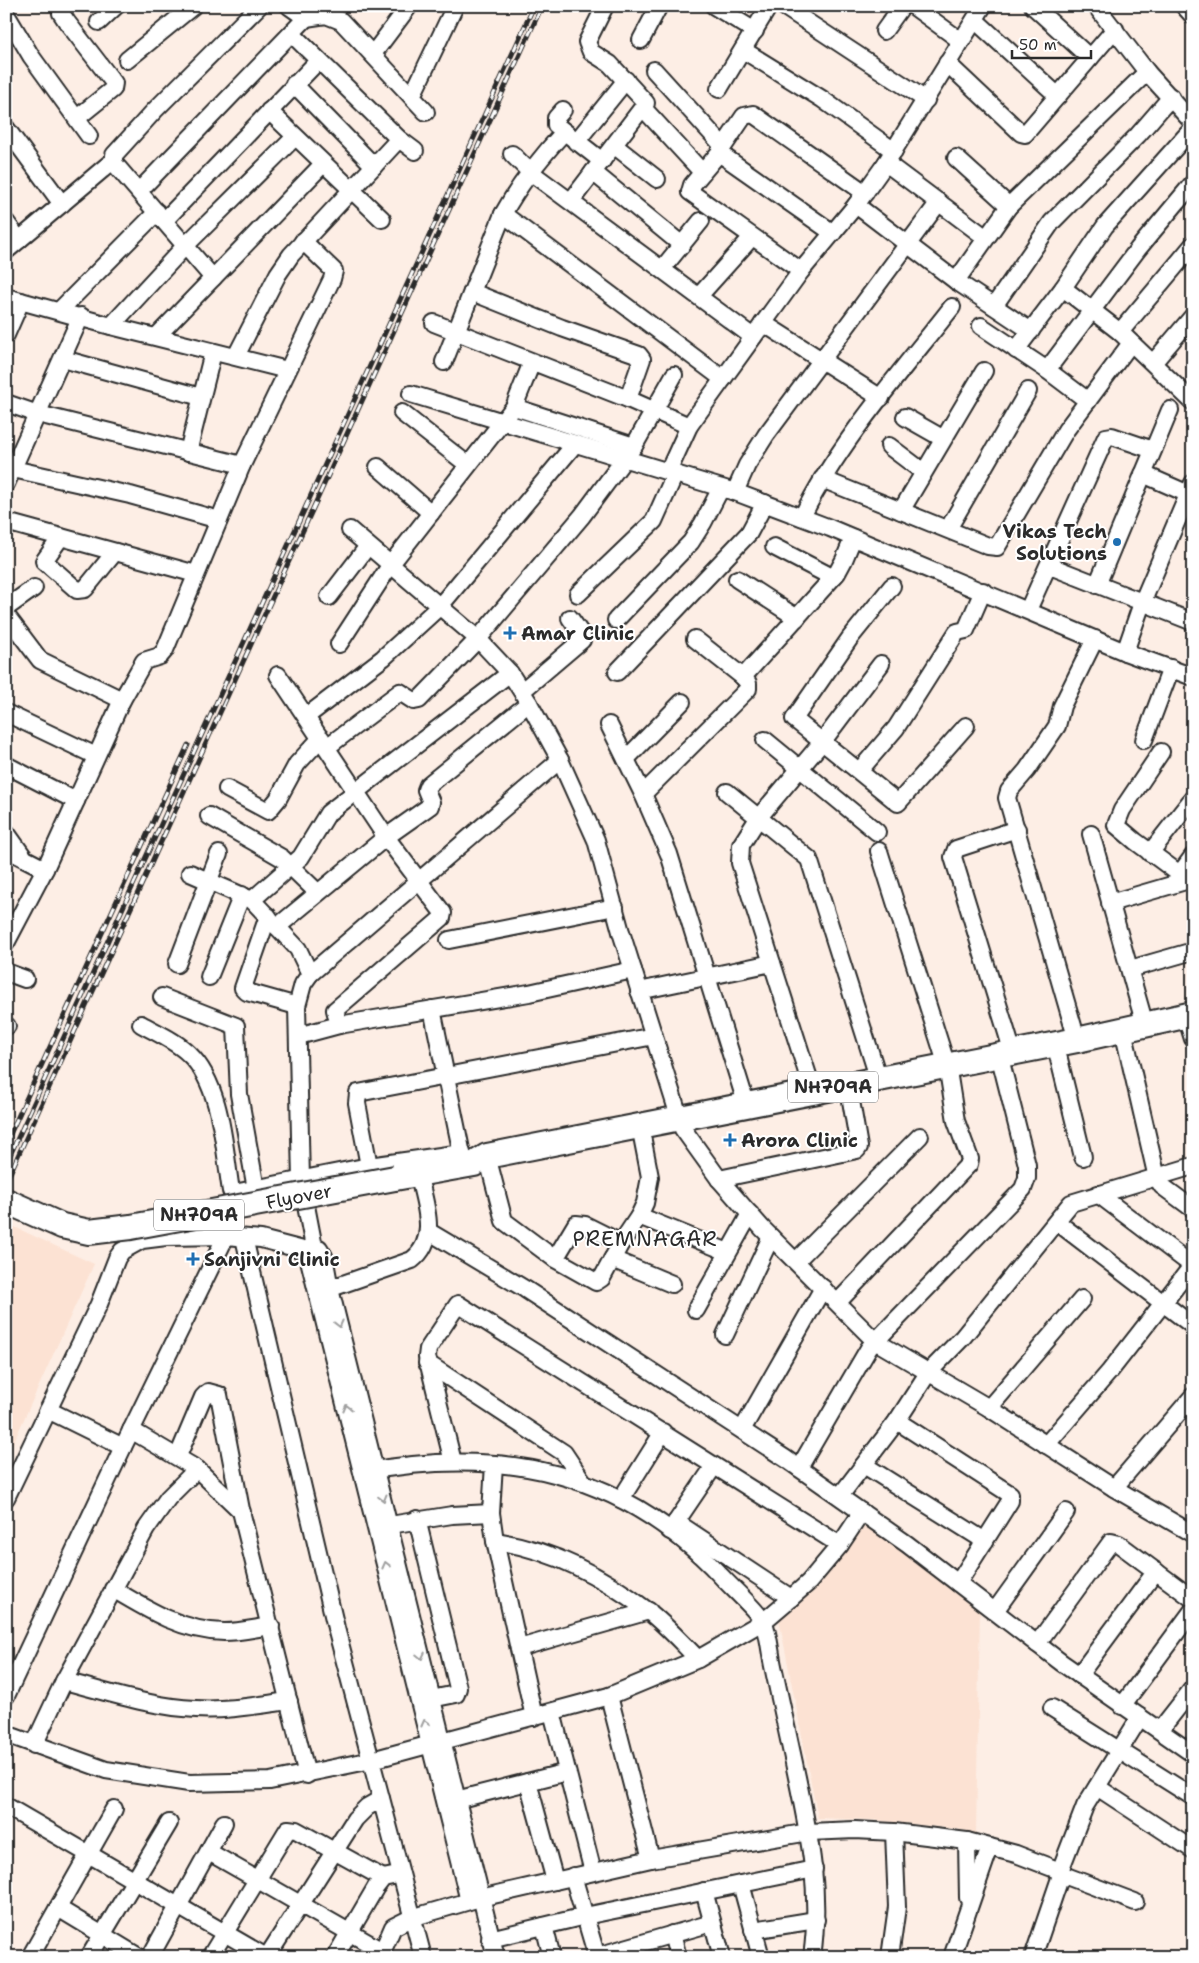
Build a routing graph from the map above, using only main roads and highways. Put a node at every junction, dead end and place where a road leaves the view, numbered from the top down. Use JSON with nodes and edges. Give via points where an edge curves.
{"nodes":[{"id":1,"x":1192,"y":1026,"type":"edge"},
{"id":2,"x":1131,"y":1032,"type":"junction"},
{"id":3,"x":1008,"y":1060,"type":"junction"},
{"id":4,"x":948,"y":1072,"type":"junction"},
{"id":5,"x":681,"y":1124,"type":"junction"},
{"id":6,"x":475,"y":1161,"type":"junction"},
{"id":7,"x":6,"y":1201,"type":"edge"}],
"edges":[{"from":1,"to":2,"type":"highway","number":"NH709A"},
{"from":2,"to":3,"type":"highway","number":"NH709A","via":[[1077,1040]]},
{"from":2,"to":3,"type":"highway","number":"NH709A","via":[[1058,1055]]},
{"from":3,"to":4,"type":"highway","number":"NH709A"},
{"from":4,"to":5,"type":"highway","number":"NH709A","via":[[850,1095]]},
{"from":4,"to":5,"type":"highway","number":"NH709A","via":[[813,1091]]},
{"from":5,"to":6,"type":"highway","number":"NH709A"},
{"from":5,"to":6,"type":"highway","number":"NH709A","via":[[642,1136]]},
{"from":6,"to":7,"type":"highway","name":"Flyover","number":"NH709A","bridge":true,"via":[[131,1227],[89,1232],[62,1226]]}]}
